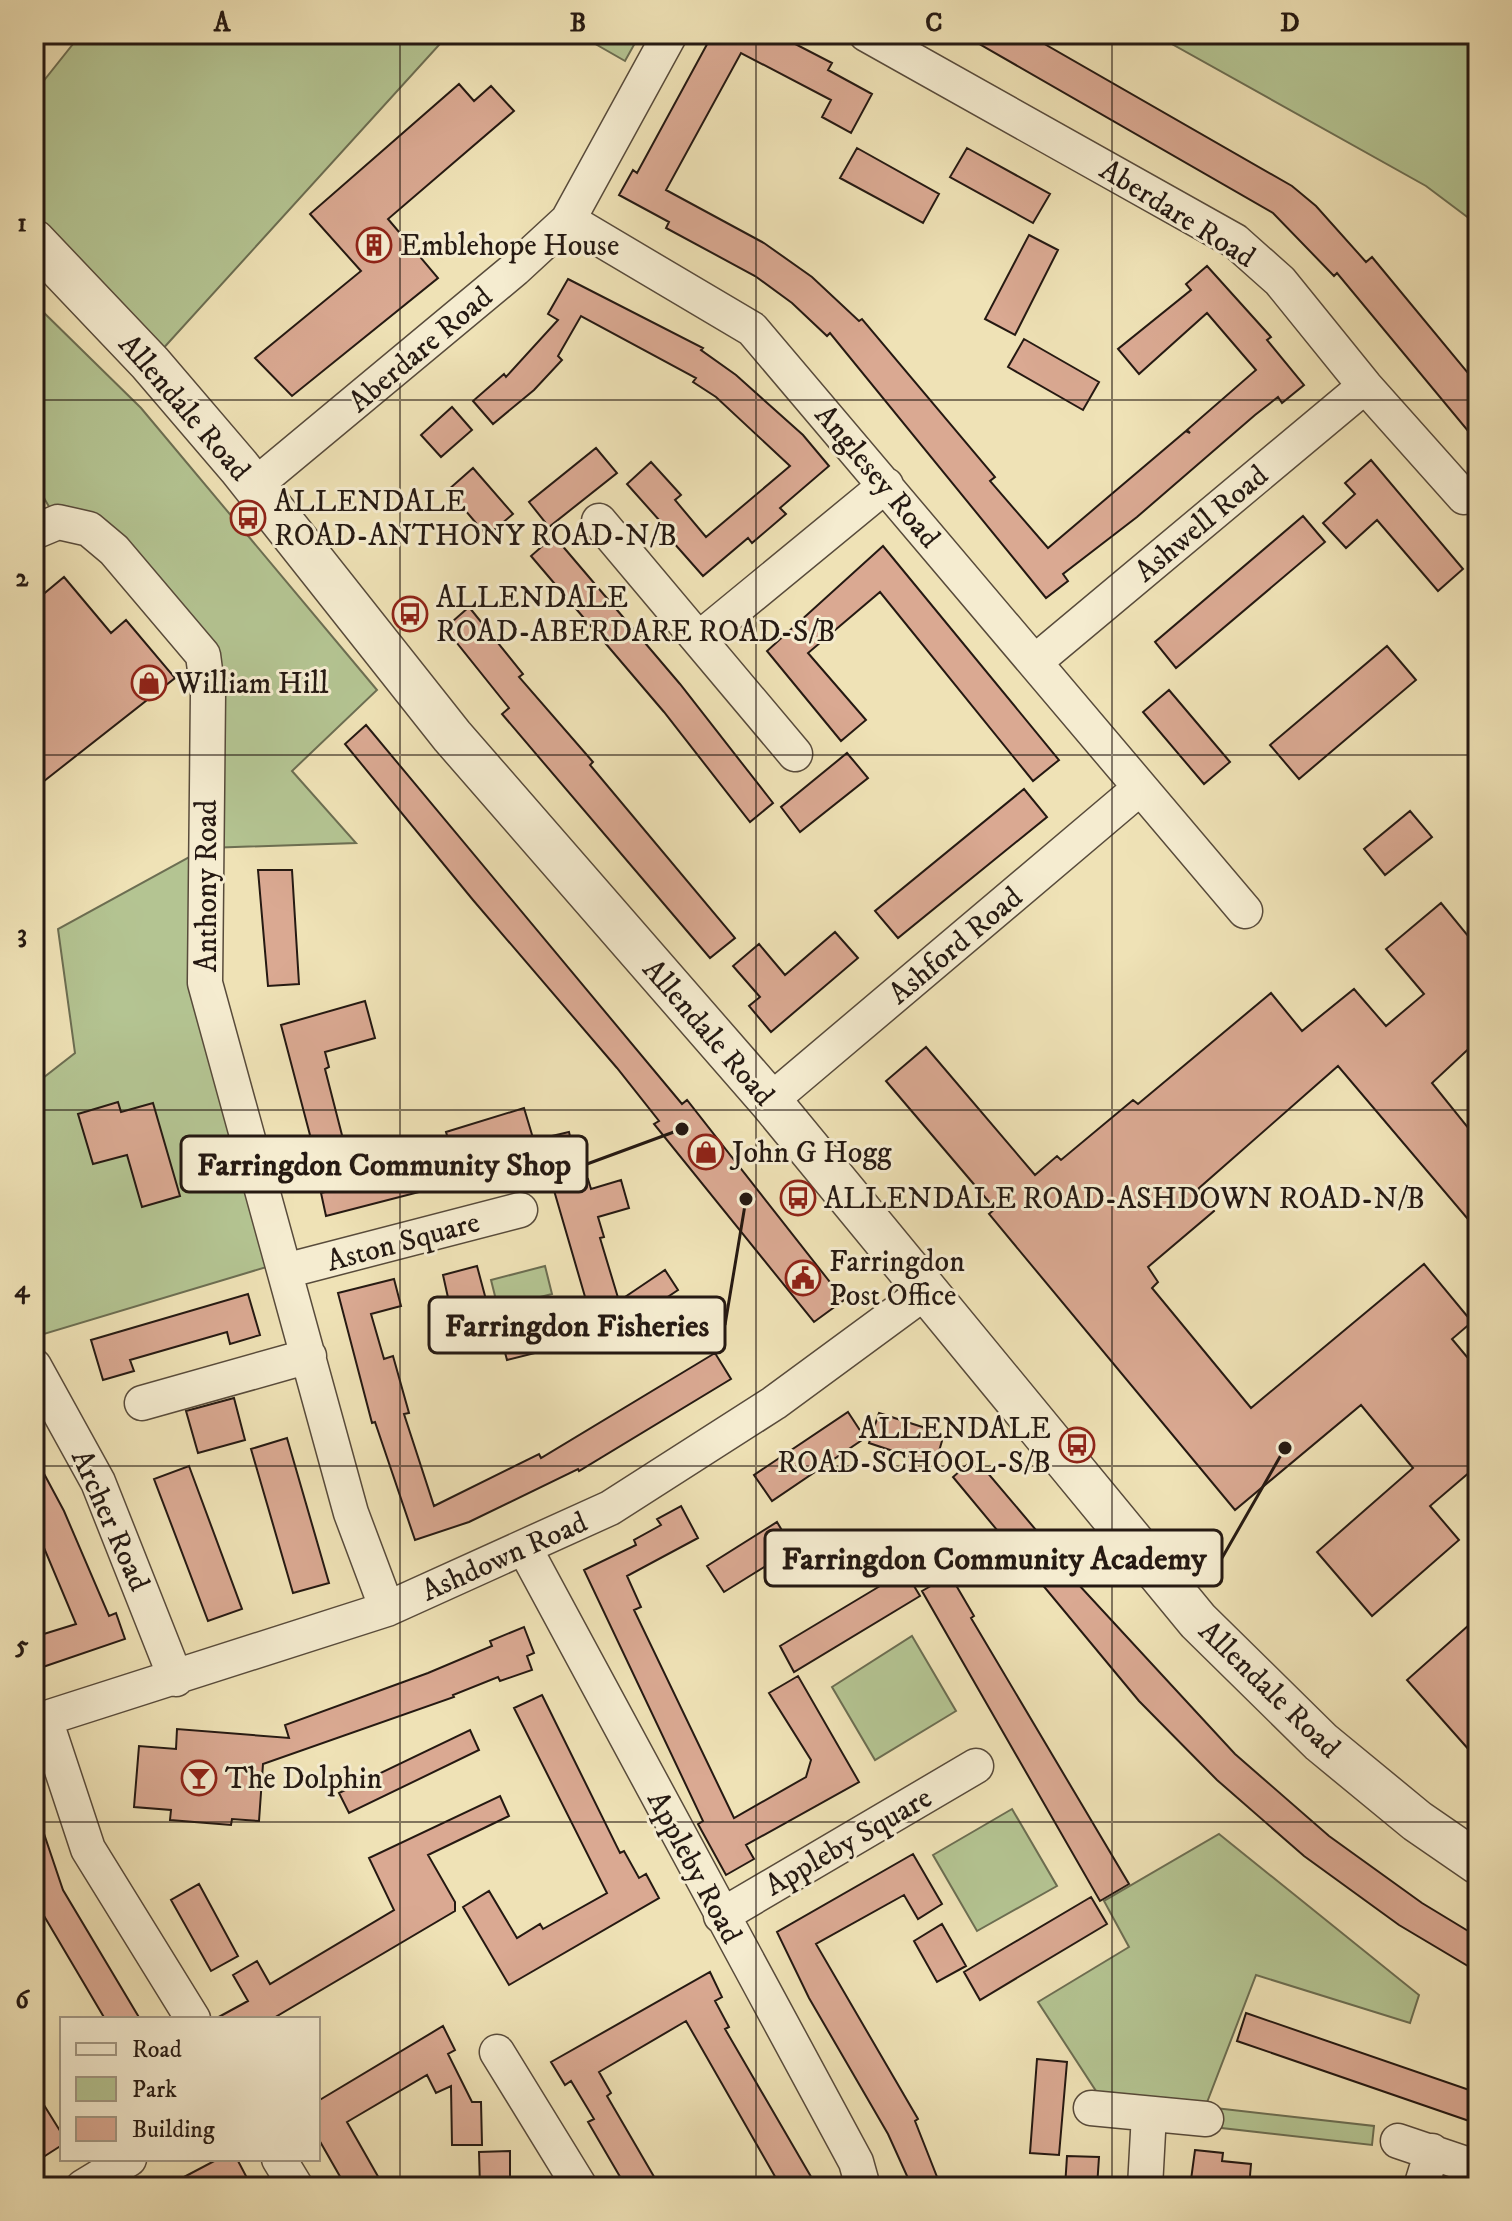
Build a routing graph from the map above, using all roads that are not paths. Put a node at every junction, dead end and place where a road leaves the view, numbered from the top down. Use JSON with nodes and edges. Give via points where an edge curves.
{"nodes":[{"id":1,"x":670,"y":34,"type":"edge"},
{"id":2,"x":866,"y":34,"type":"edge"},
{"id":3,"x":568,"y":220,"type":"junction"},
{"id":4,"x":34,"y":241,"type":"edge"},
{"id":5,"x":1365,"y":386,"type":"junction"},
{"id":6,"x":886,"y":485,"type":"junction"},
{"id":7,"x":254,"y":486,"type":"junction"},
{"id":8,"x":1473,"y":498,"type":"edge"},
{"id":9,"x":599,"y":521,"type":"dead end"},
{"id":10,"x":34,"y":532,"type":"edge"},
{"id":11,"x":700,"y":638,"type":"junction"},
{"id":12,"x":1036,"y":661,"type":"junction"},
{"id":13,"x":795,"y":754,"type":"dead end"},
{"id":14,"x":1140,"y":788,"type":"junction"},
{"id":15,"x":1245,"y":911,"type":"dead end"},
{"id":16,"x":770,"y":1101,"type":"junction"},
{"id":17,"x":520,"y":1210,"type":"dead end"},
{"id":18,"x":285,"y":1271,"type":"junction"},
{"id":19,"x":925,"y":1292,"type":"junction"},
{"id":20,"x":309,"y":1356,"type":"junction"},
{"id":21,"x":34,"y":1366,"type":"edge"},
{"id":22,"x":142,"y":1403,"type":"dead end"},
{"id":23,"x":525,"y":1549,"type":"junction"},
{"id":24,"x":387,"y":1609,"type":"junction"},
{"id":25,"x":176,"y":1679,"type":"junction"},
{"id":26,"x":39,"y":1720,"type":"edge"},
{"id":27,"x":976,"y":1766,"type":"dead end"},
{"id":28,"x":1478,"y":1863,"type":"edge"},
{"id":29,"x":721,"y":1916,"type":"junction"},
{"id":30,"x":192,"y":2017,"type":"edge"},
{"id":31,"x":497,"y":2052,"type":"dead end"},
{"id":32,"x":1091,"y":2108,"type":"dead end"},
{"id":33,"x":1149,"y":2114,"type":"junction"},
{"id":34,"x":1206,"y":2119,"type":"dead end"},
{"id":35,"x":1398,"y":2141,"type":"dead end"},
{"id":36,"x":1432,"y":2151,"type":"junction"},
{"id":37,"x":126,"y":2161,"type":"edge"},
{"id":38,"x":280,"y":2161,"type":"edge"},
{"id":39,"x":1478,"y":2168,"type":"edge"},
{"id":40,"x":83,"y":2187,"type":"edge"},
{"id":41,"x":296,"y":2187,"type":"edge"},
{"id":42,"x":580,"y":2187,"type":"edge"},
{"id":43,"x":863,"y":2187,"type":"edge"},
{"id":44,"x":1145,"y":2187,"type":"edge"},
{"id":45,"x":1421,"y":2187,"type":"edge"}],
"edges":[{"from":1,"to":3,"type":"street","name":"Aberdare Road"},
{"from":2,"to":5,"type":"street","name":"Aberdare Road","via":[[1235,241],[1280,281]]},
{"from":3,"to":6,"type":"street","name":"Anglesey Road","via":[[752,329]]},
{"from":3,"to":7,"type":"street","name":"Aberdare Road"},
{"from":4,"to":7,"type":"street","name":"Allendale Road","via":[[150,363]]},
{"from":5,"to":8,"type":"street","name":"Aberdare Road"},
{"from":5,"to":12,"type":"street","name":"Ashwell Road"},
{"from":6,"to":11,"type":"street"},
{"from":6,"to":12,"type":"street","name":"Anglesey Road"},
{"from":7,"to":16,"type":"street","name":"Allendale Road","via":[[452,736]]},
{"from":9,"to":11,"type":"street"},
{"from":10,"to":18,"type":"street","name":"Anthony Road","via":[[58,522],[89,529],[114,550],[203,655],[208,693],[205,983]]},
{"from":11,"to":13,"type":"street"},
{"from":12,"to":14,"type":"street","name":"Anglesey Road"},
{"from":14,"to":15,"type":"street","name":"Anglesey Road"},
{"from":14,"to":16,"type":"street","name":"Ashford Road"},
{"from":16,"to":19,"type":"street","name":"Allendale Road"},
{"from":17,"to":18,"type":"street","name":"Aston Square"},
{"from":18,"to":20,"type":"street","name":"Anthony Road"},
{"from":19,"to":23,"type":"street","name":"Ashdown Road","via":[[686,1460],[610,1508]]},
{"from":19,"to":28,"type":"street","name":"Allendale Road","via":[[1198,1621],[1321,1742]]},
{"from":20,"to":22,"type":"street"},
{"from":20,"to":24,"type":"street","name":"Anthony Road","via":[[351,1513]]},
{"from":21,"to":25,"type":"street","name":"Archer Road","via":[[98,1482]]},
{"from":23,"to":24,"type":"street","name":"Ashdown Road"},
{"from":23,"to":29,"type":"street","name":"Appleby Road"},
{"from":24,"to":25,"type":"street","name":"Ashdown Road"},
{"from":25,"to":26,"type":"street","name":"Ashdown Road"},
{"from":26,"to":30,"type":"street","via":[[88,1849]]},
{"from":27,"to":29,"type":"street","name":"Appleby Square"},
{"from":29,"to":43,"type":"street","name":"Appleby Road","via":[[856,2162]]},
{"from":31,"to":42,"type":"street"},
{"from":32,"to":33,"type":"street"},
{"from":33,"to":34,"type":"street"},
{"from":33,"to":44,"type":"street"},
{"from":35,"to":36,"type":"street"},
{"from":36,"to":39,"type":"street"},
{"from":36,"to":45,"type":"street"},
{"from":37,"to":40,"type":"street"},
{"from":38,"to":41,"type":"street"}]}
